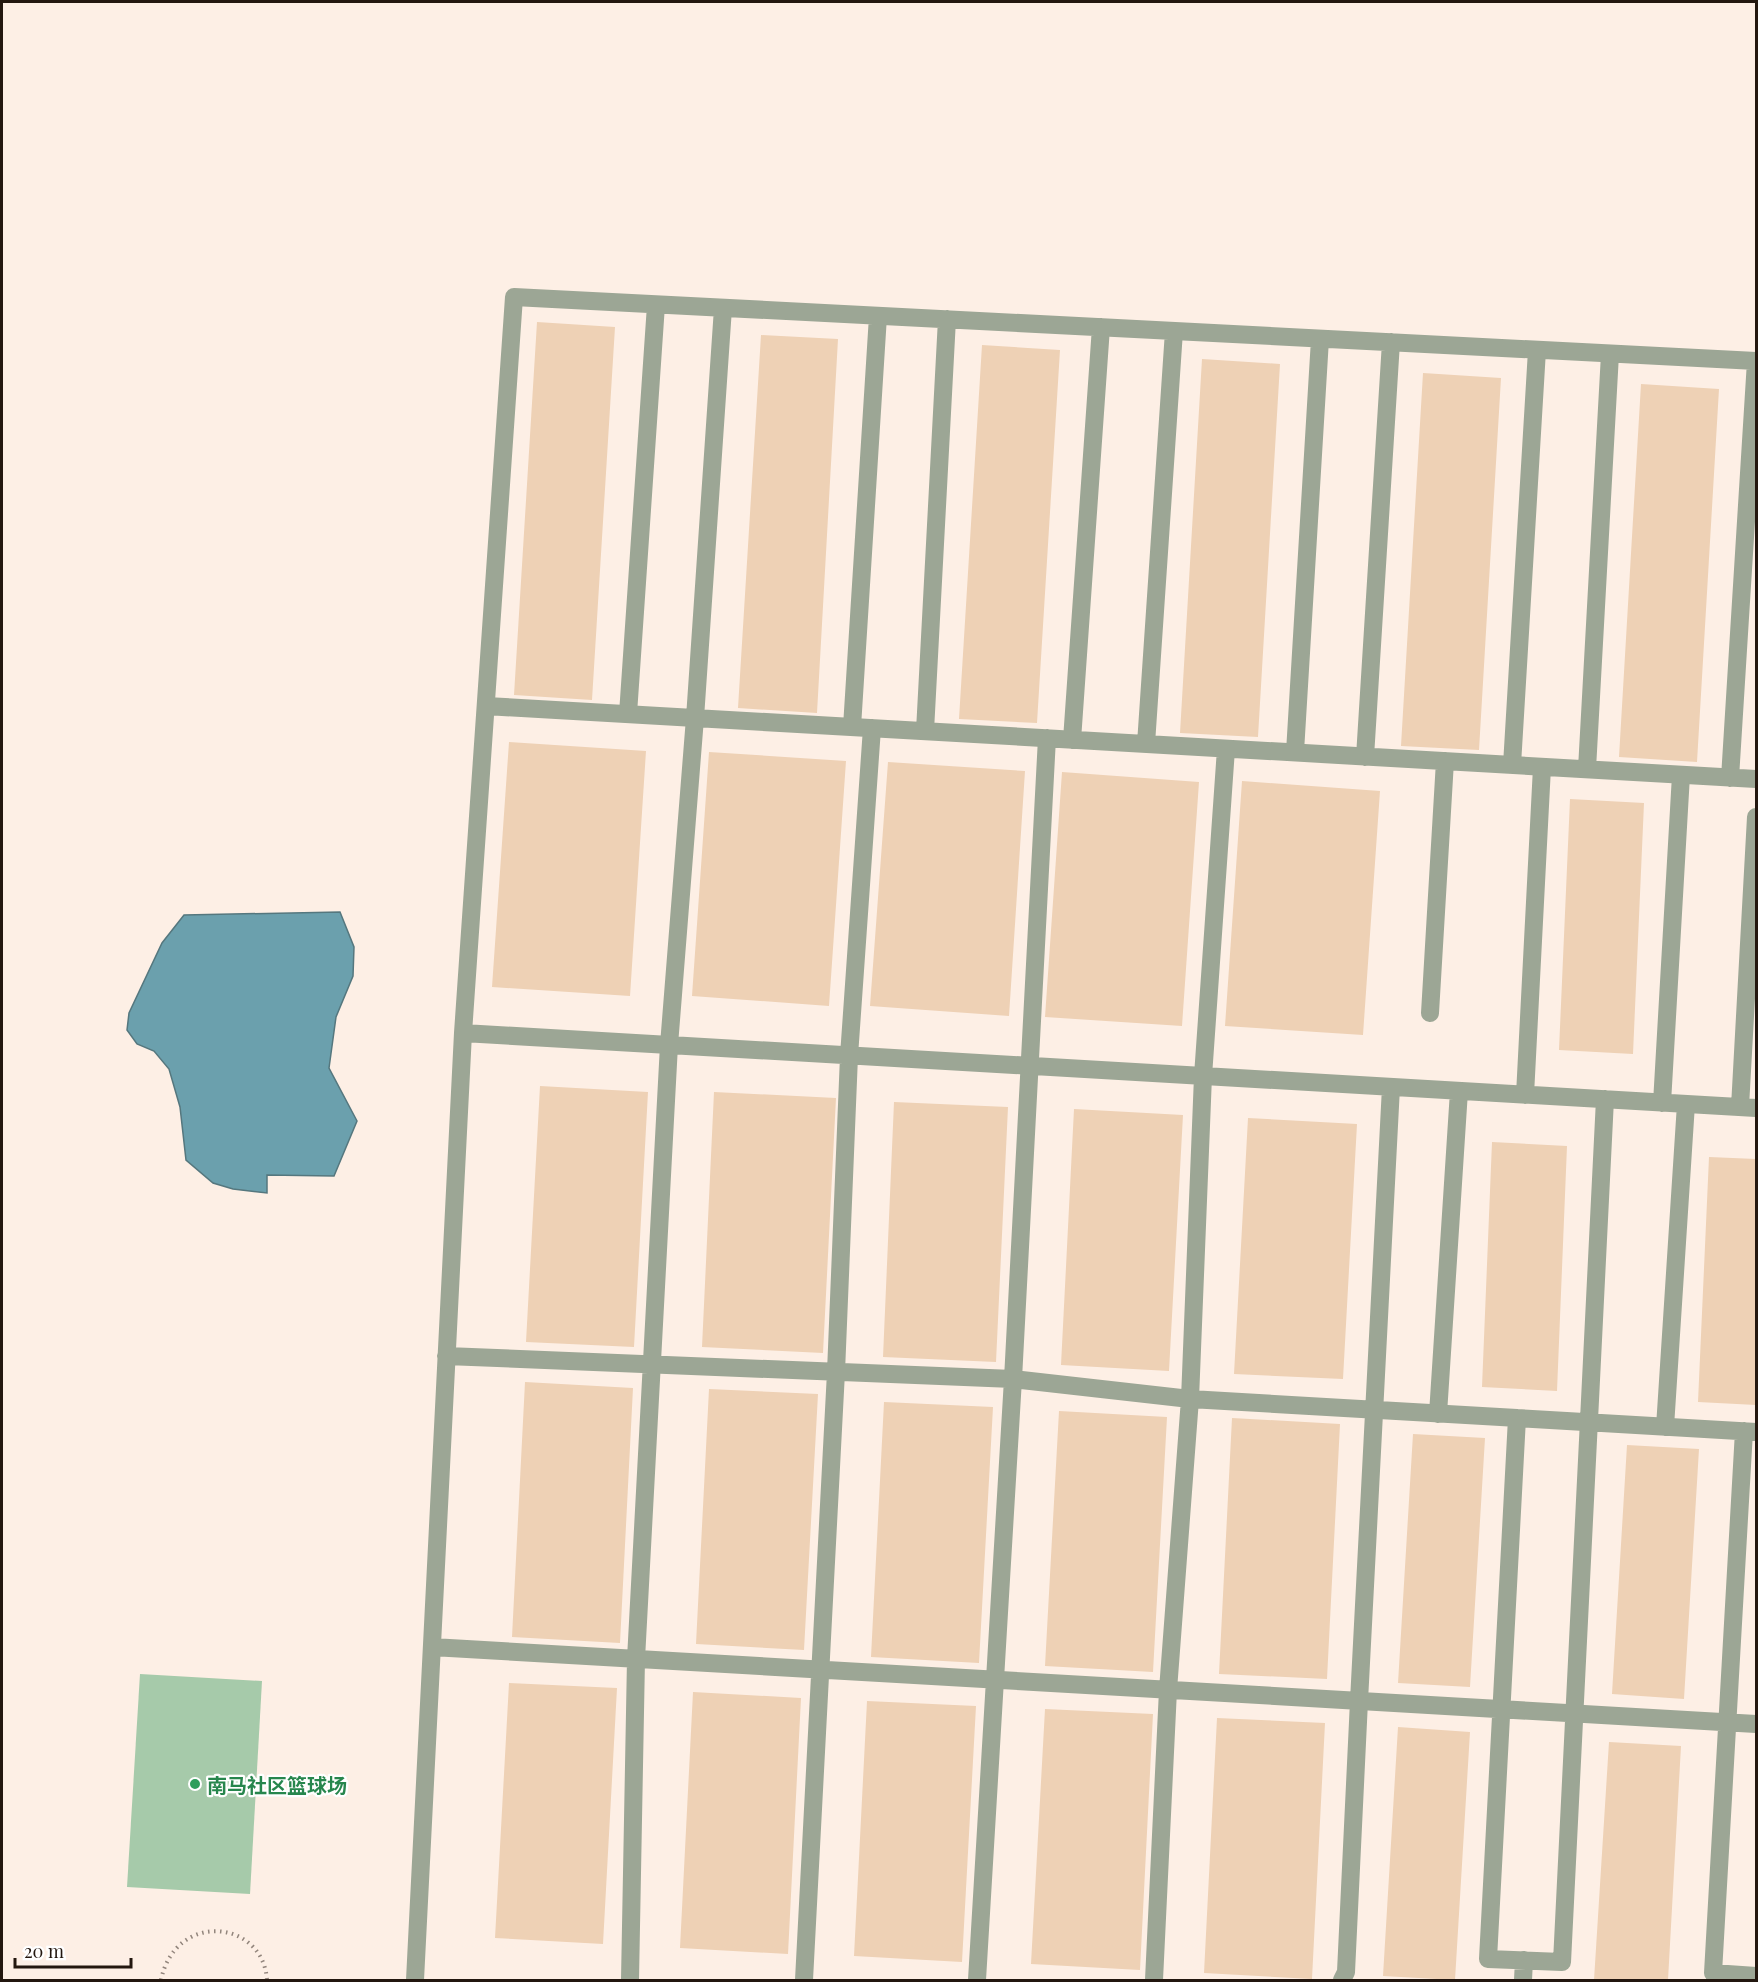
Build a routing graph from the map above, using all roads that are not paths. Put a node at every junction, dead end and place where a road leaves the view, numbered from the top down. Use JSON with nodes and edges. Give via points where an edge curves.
{"nodes":[{"id":1,"x":656,"y":304,"type":"junction"},
{"id":2,"x":723,"y":308,"type":"junction"},
{"id":3,"x":878,"y":316,"type":"junction"},
{"id":4,"x":947,"y":319,"type":"junction"},
{"id":5,"x":1101,"y":327,"type":"junction"},
{"id":6,"x":1174,"y":331,"type":"junction"},
{"id":7,"x":1320,"y":339,"type":"junction"},
{"id":8,"x":1391,"y":342,"type":"junction"},
{"id":9,"x":1537,"y":350,"type":"junction"},
{"id":10,"x":1610,"y":354,"type":"junction"},
{"id":11,"x":1756,"y":361,"type":"edge"},
{"id":12,"x":486,"y":706,"type":"junction"},
{"id":13,"x":628,"y":714,"type":"junction"},
{"id":14,"x":695,"y":718,"type":"junction"},
{"id":15,"x":852,"y":727,"type":"junction"},
{"id":16,"x":872,"y":728,"type":"junction"},
{"id":17,"x":925,"y":731,"type":"junction"},
{"id":18,"x":1047,"y":738,"type":"junction"},
{"id":19,"x":1072,"y":740,"type":"junction"},
{"id":20,"x":1146,"y":744,"type":"junction"},
{"id":21,"x":1226,"y":749,"type":"junction"},
{"id":22,"x":1295,"y":752,"type":"junction"},
{"id":23,"x":1365,"y":757,"type":"junction"},
{"id":24,"x":1445,"y":761,"type":"junction"},
{"id":25,"x":1512,"y":765,"type":"junction"},
{"id":26,"x":1542,"y":767,"type":"junction"},
{"id":27,"x":1587,"y":769,"type":"junction"},
{"id":28,"x":1681,"y":775,"type":"junction"},
{"id":29,"x":1730,"y":778,"type":"junction"},
{"id":30,"x":1756,"y":779,"type":"edge"},
{"id":31,"x":1756,"y":817,"type":"edge"},
{"id":32,"x":1430,"y":1013,"type":"dead end"},
{"id":33,"x":463,"y":1033,"type":"junction"},
{"id":34,"x":669,"y":1045,"type":"junction"},
{"id":35,"x":849,"y":1056,"type":"junction"},
{"id":36,"x":1028,"y":1066,"type":"junction"},
{"id":37,"x":1203,"y":1076,"type":"junction"},
{"id":38,"x":1391,"y":1087,"type":"junction"},
{"id":39,"x":1459,"y":1091,"type":"junction"},
{"id":40,"x":1525,"y":1095,"type":"junction"},
{"id":41,"x":1605,"y":1100,"type":"junction"},
{"id":42,"x":1662,"y":1103,"type":"junction"},
{"id":43,"x":1686,"y":1104,"type":"junction"},
{"id":44,"x":1748,"y":1108,"type":"edge"},
{"id":45,"x":446,"y":1356,"type":"junction"},
{"id":46,"x":651,"y":1365,"type":"junction"},
{"id":47,"x":836,"y":1372,"type":"junction"},
{"id":48,"x":1013,"y":1379,"type":"junction"},
{"id":49,"x":1190,"y":1399,"type":"junction"},
{"id":50,"x":1374,"y":1410,"type":"junction"},
{"id":51,"x":1438,"y":1414,"type":"junction"},
{"id":52,"x":1516,"y":1418,"type":"junction"},
{"id":53,"x":1588,"y":1422,"type":"junction"},
{"id":54,"x":1665,"y":1427,"type":"junction"},
{"id":55,"x":1750,"y":1432,"type":"edge"},
{"id":56,"x":432,"y":1647,"type":"junction"},
{"id":57,"x":636,"y":1659,"type":"junction"},
{"id":58,"x":820,"y":1670,"type":"junction"},
{"id":59,"x":996,"y":1680,"type":"junction"},
{"id":60,"x":1168,"y":1690,"type":"junction"},
{"id":61,"x":1359,"y":1701,"type":"junction"},
{"id":62,"x":1503,"y":1710,"type":"junction"},
{"id":63,"x":1576,"y":1714,"type":"junction"},
{"id":64,"x":1727,"y":1722,"type":"junction"},
{"id":65,"x":1756,"y":1724,"type":"edge"},
{"id":66,"x":1524,"y":1960,"type":"junction"},
{"id":67,"x":1750,"y":1977,"type":"edge"},
{"id":68,"x":415,"y":1980,"type":"edge"},
{"id":69,"x":630,"y":1980,"type":"edge"},
{"id":70,"x":804,"y":1980,"type":"edge"},
{"id":71,"x":977,"y":1980,"type":"edge"},
{"id":72,"x":1154,"y":1980,"type":"edge"},
{"id":73,"x":1341,"y":1980,"type":"edge"},
{"id":74,"x":1523,"y":1980,"type":"edge"}],
"edges":[{"from":1,"to":2,"type":"street"},
{"from":1,"to":12,"type":"street","via":[[514,297]]},
{"from":1,"to":13,"type":"street"},
{"from":2,"to":3,"type":"street"},
{"from":2,"to":14,"type":"street"},
{"from":3,"to":4,"type":"street"},
{"from":3,"to":15,"type":"street"},
{"from":4,"to":5,"type":"street"},
{"from":4,"to":17,"type":"street"},
{"from":5,"to":6,"type":"street"},
{"from":5,"to":19,"type":"street"},
{"from":6,"to":7,"type":"street"},
{"from":6,"to":20,"type":"street"},
{"from":7,"to":8,"type":"street"},
{"from":7,"to":22,"type":"street"},
{"from":8,"to":9,"type":"street"},
{"from":8,"to":23,"type":"street"},
{"from":9,"to":10,"type":"street"},
{"from":9,"to":25,"type":"street"},
{"from":10,"to":11,"type":"street"},
{"from":10,"to":27,"type":"street"},
{"from":11,"to":29,"type":"street"},
{"from":12,"to":13,"type":"street"},
{"from":12,"to":33,"type":"street"},
{"from":13,"to":14,"type":"street"},
{"from":14,"to":15,"type":"street"},
{"from":14,"to":34,"type":"street"},
{"from":15,"to":16,"type":"street"},
{"from":16,"to":17,"type":"street"},
{"from":16,"to":35,"type":"street"},
{"from":17,"to":18,"type":"street"},
{"from":18,"to":19,"type":"street"},
{"from":18,"to":36,"type":"street"},
{"from":19,"to":20,"type":"street"},
{"from":20,"to":21,"type":"street"},
{"from":21,"to":22,"type":"street"},
{"from":21,"to":37,"type":"street"},
{"from":22,"to":23,"type":"street"},
{"from":23,"to":24,"type":"street"},
{"from":24,"to":25,"type":"street"},
{"from":24,"to":32,"type":"street"},
{"from":25,"to":26,"type":"street"},
{"from":26,"to":27,"type":"street"},
{"from":26,"to":40,"type":"street"},
{"from":27,"to":28,"type":"street"},
{"from":28,"to":29,"type":"street"},
{"from":28,"to":42,"type":"street"},
{"from":29,"to":30,"type":"street"},
{"from":31,"to":44,"type":"street"},
{"from":33,"to":34,"type":"street"},
{"from":33,"to":45,"type":"street"},
{"from":34,"to":35,"type":"street"},
{"from":34,"to":46,"type":"street"},
{"from":35,"to":36,"type":"street"},
{"from":35,"to":47,"type":"street"},
{"from":36,"to":37,"type":"street"},
{"from":36,"to":48,"type":"street"},
{"from":37,"to":38,"type":"street"},
{"from":37,"to":49,"type":"street"},
{"from":38,"to":39,"type":"street"},
{"from":38,"to":50,"type":"street"},
{"from":39,"to":40,"type":"street"},
{"from":39,"to":51,"type":"street"},
{"from":40,"to":41,"type":"street"},
{"from":41,"to":42,"type":"street"},
{"from":41,"to":53,"type":"street"},
{"from":42,"to":43,"type":"street"},
{"from":43,"to":44,"type":"street"},
{"from":43,"to":54,"type":"street"},
{"from":45,"to":46,"type":"street"},
{"from":45,"to":56,"type":"street"},
{"from":46,"to":47,"type":"street"},
{"from":46,"to":57,"type":"street"},
{"from":47,"to":48,"type":"street"},
{"from":47,"to":58,"type":"street"},
{"from":48,"to":49,"type":"street"},
{"from":48,"to":59,"type":"street"},
{"from":49,"to":50,"type":"street"},
{"from":49,"to":60,"type":"street"},
{"from":50,"to":51,"type":"street"},
{"from":50,"to":61,"type":"street"},
{"from":51,"to":52,"type":"street"},
{"from":52,"to":53,"type":"street"},
{"from":52,"to":62,"type":"street"},
{"from":53,"to":54,"type":"street"},
{"from":53,"to":63,"type":"street"},
{"from":54,"to":55,"type":"street"},
{"from":55,"to":64,"type":"street"},
{"from":56,"to":57,"type":"street"},
{"from":56,"to":68,"type":"street"},
{"from":57,"to":58,"type":"street"},
{"from":57,"to":69,"type":"street"},
{"from":58,"to":59,"type":"street"},
{"from":58,"to":70,"type":"street"},
{"from":59,"to":60,"type":"street"},
{"from":59,"to":71,"type":"street"},
{"from":60,"to":61,"type":"street"},
{"from":60,"to":72,"type":"street"},
{"from":61,"to":62,"type":"street"},
{"from":61,"to":73,"type":"street","via":[[1346,1972]]},
{"from":62,"to":63,"type":"street"},
{"from":62,"to":66,"type":"street","via":[[1488,1959]]},
{"from":63,"to":64,"type":"street"},
{"from":63,"to":66,"type":"street","via":[[1562,1962]]},
{"from":64,"to":65,"type":"street"},
{"from":64,"to":67,"type":"street","via":[[1713,1973]]},
{"from":66,"to":74,"type":"street"}]}
